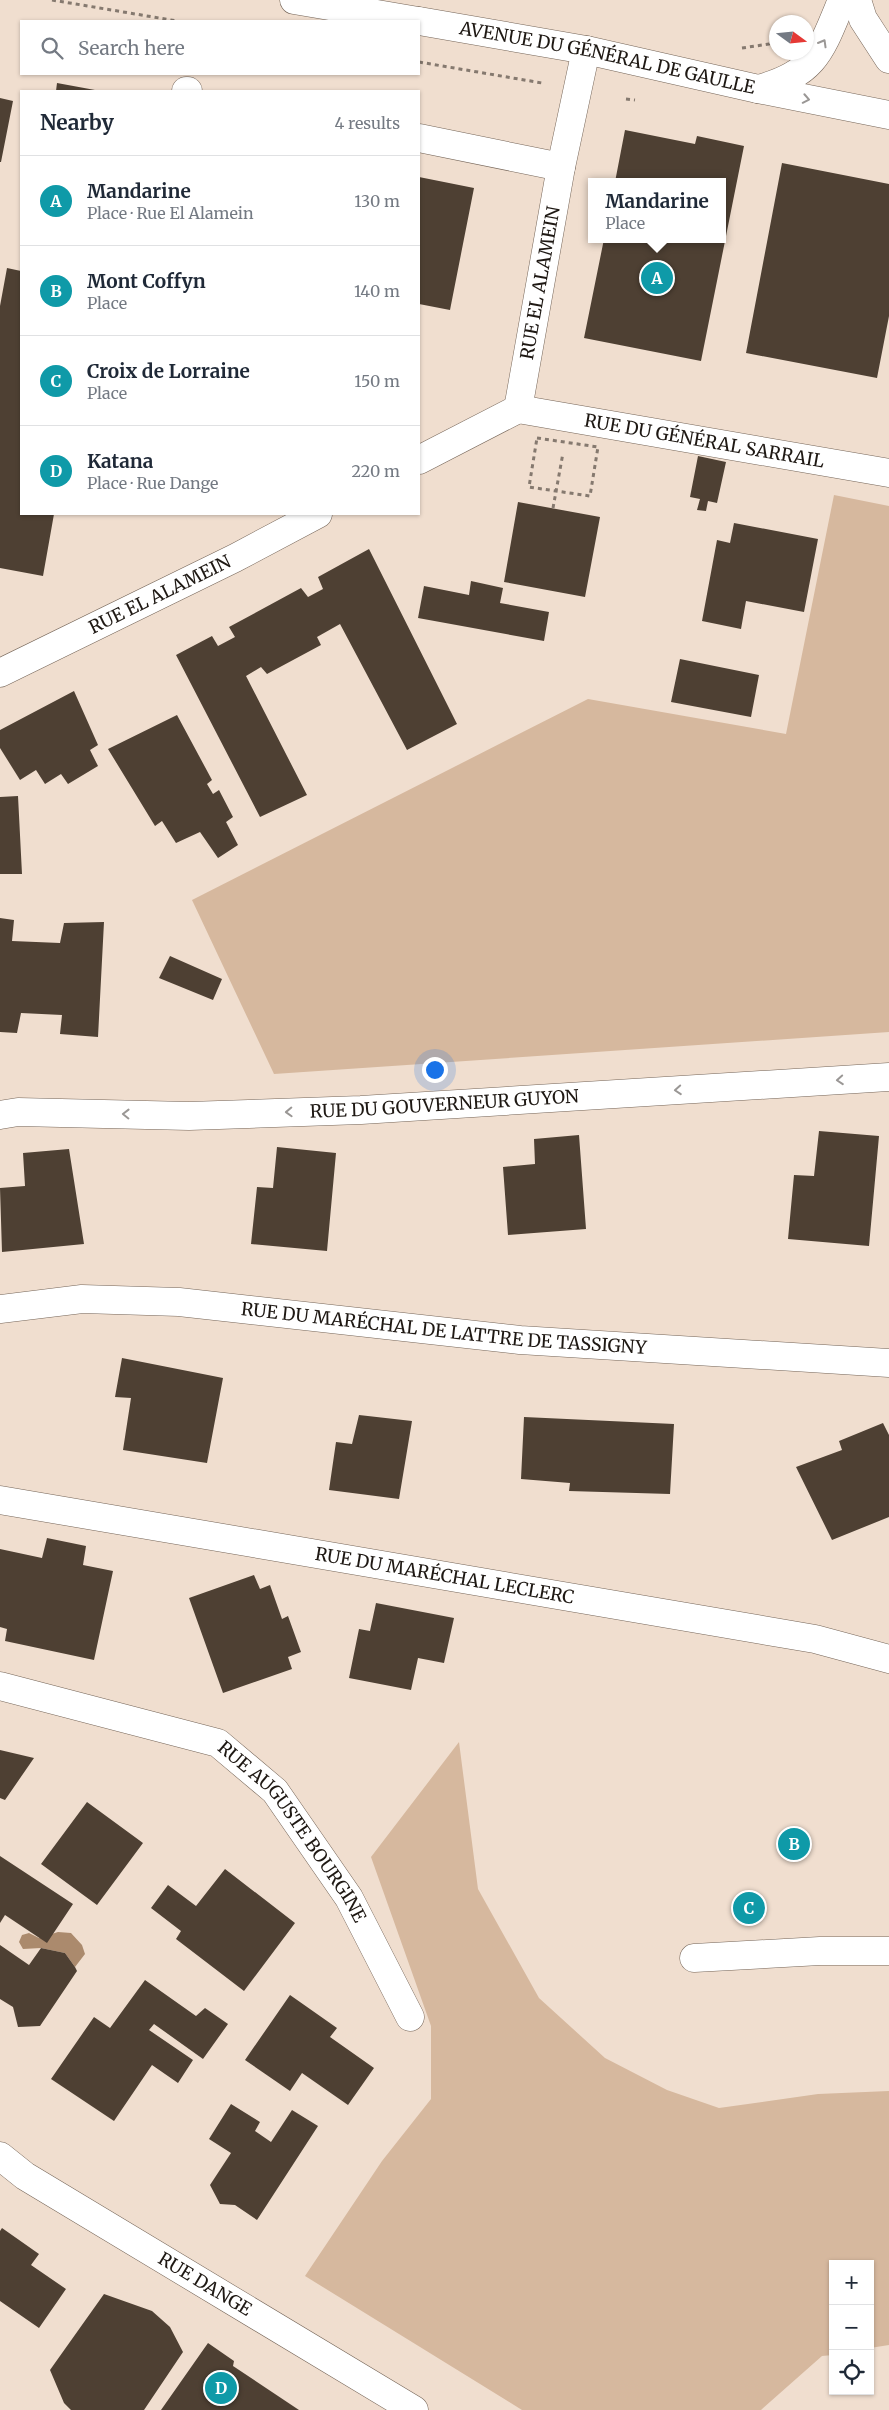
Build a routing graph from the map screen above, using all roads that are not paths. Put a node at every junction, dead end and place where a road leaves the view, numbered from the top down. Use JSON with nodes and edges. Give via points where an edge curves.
{"nodes":[{"id":1,"x":294,"y":0,"type":"edge"},
{"id":2,"x":842,"y":0,"type":"edge"},
{"id":3,"x":857,"y":0,"type":"edge"},
{"id":4,"x":412,"y":20,"type":"edge"},
{"id":5,"x":420,"y":21,"type":"edge"},
{"id":6,"x":586,"y":50,"type":"junction"},
{"id":7,"x":889,"y":59,"type":"edge"},
{"id":8,"x":758,"y":89,"type":"junction"},
{"id":9,"x":889,"y":115,"type":"edge"},
{"id":10,"x":420,"y":138,"type":"edge"},
{"id":11,"x":561,"y":167,"type":"junction"},
{"id":12,"x":518,"y":409,"type":"junction"},
{"id":13,"x":420,"y":459,"type":"edge"},
{"id":14,"x":889,"y":474,"type":"edge"},
{"id":15,"x":316,"y":515,"type":"edge"},
{"id":16,"x":0,"y":673,"type":"edge"},
{"id":17,"x":889,"y":1077,"type":"edge"},
{"id":18,"x":0,"y":1115,"type":"edge"},
{"id":19,"x":0,"y":1310,"type":"edge"},
{"id":20,"x":889,"y":1363,"type":"edge"},
{"id":21,"x":0,"y":1500,"type":"edge"},
{"id":22,"x":889,"y":1659,"type":"edge"},
{"id":23,"x":0,"y":1686,"type":"edge"},
{"id":24,"x":889,"y":1950,"type":"edge"},
{"id":25,"x":694,"y":1958,"type":"dead end"},
{"id":26,"x":410,"y":2017,"type":"dead end"},
{"id":27,"x":0,"y":2156,"type":"edge"},
{"id":28,"x":414,"y":2410,"type":"edge"}],
"edges":[{"from":1,"to":4,"type":"street","name":"AVENUE DU GÉNÉRAL DE GAULLE"},
{"from":8,"to":2,"type":"street","name":"AVENUE DU GÉNÉRAL DE GAULLE","one_way":true,"via":[[784,82],[804,69],[824,44]]},
{"from":3,"to":7,"type":"street","via":[[863,19]]},
{"from":5,"to":6,"type":"street","name":"AVENUE DU GÉNÉRAL DE GAULLE"},
{"from":6,"to":8,"type":"street","name":"AVENUE DU GÉNÉRAL DE GAULLE"},
{"from":6,"to":11,"type":"street","name":"RUE EL ALAMEIN"},
{"from":8,"to":9,"type":"street","one_way":true},
{"from":10,"to":11,"type":"street"},
{"from":11,"to":12,"type":"street","name":"RUE EL ALAMEIN"},
{"from":12,"to":13,"type":"street"},
{"from":12,"to":14,"type":"street","name":"RUE DU GÉNÉRAL SARRAIL","via":[[567,430]]},
{"from":15,"to":16,"type":"street","name":"RUE EL ALAMEIN"},
{"from":17,"to":18,"type":"street","name":"RUE DU GOUVERNEUR GUYON","one_way":true,"via":[[361,1110],[189,1116],[18,1112]]},
{"from":19,"to":20,"type":"street","name":"RUE DU MARÉCHAL DE LATTRE DE TASSIGNY","via":[[82,1299],[179,1302],[520,1340]]},
{"from":21,"to":22,"type":"street","name":"RUE DU MARÉCHAL LECLERC","via":[[815,1640]]},
{"from":23,"to":26,"type":"street","name":"RUE AUGUSTE BOURGINE","via":[[218,1743],[275,1791],[349,1898]]},
{"from":24,"to":25,"type":"street"},
{"from":27,"to":28,"type":"street","name":"RUE DANGE","via":[[25,2176]]}]}
